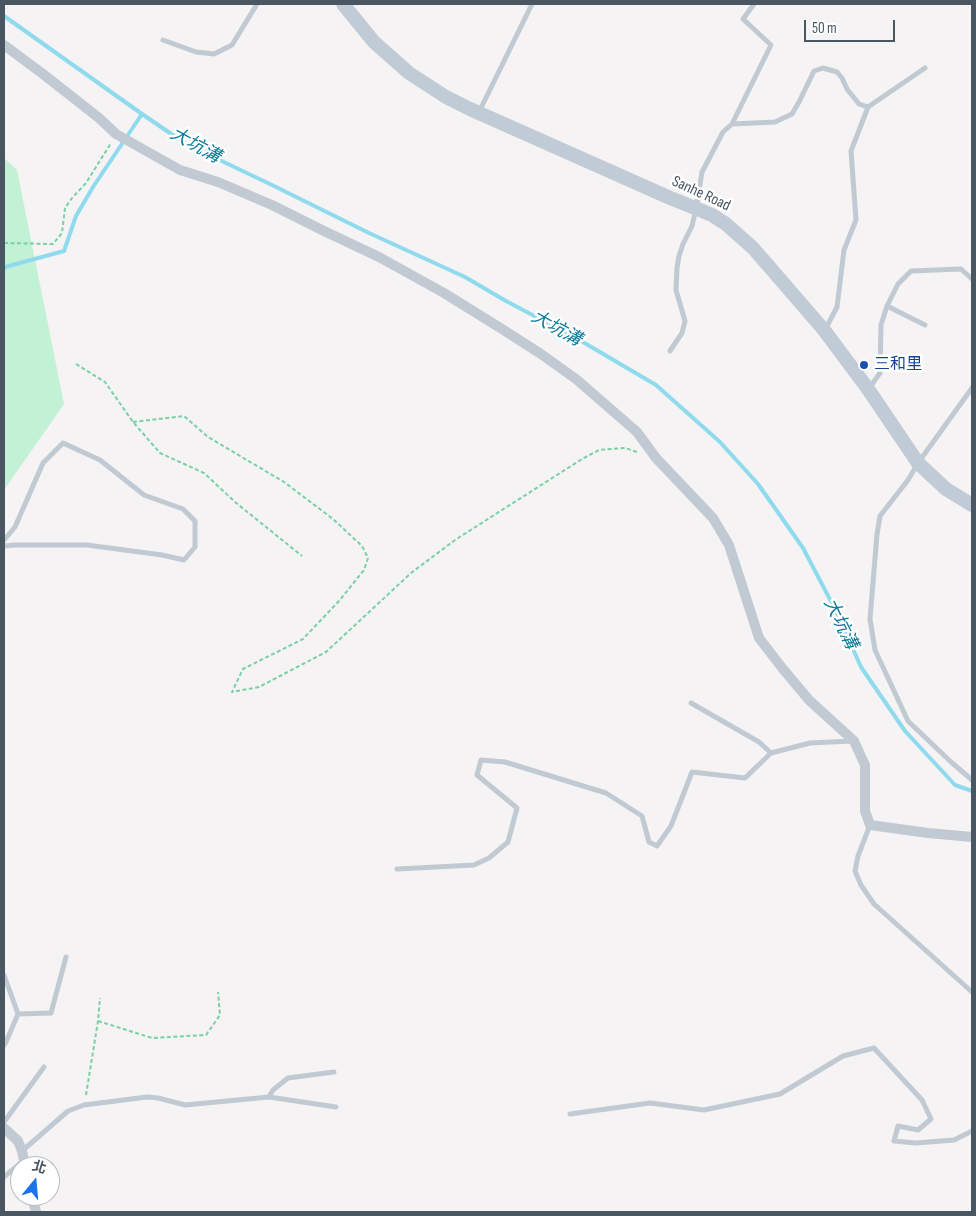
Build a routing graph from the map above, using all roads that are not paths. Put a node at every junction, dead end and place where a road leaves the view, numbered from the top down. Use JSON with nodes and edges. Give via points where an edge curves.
{"nodes":[{"id":1,"x":257,"y":4,"type":"edge"},
{"id":2,"x":343,"y":4,"type":"edge"},
{"id":3,"x":532,"y":4,"type":"edge"},
{"id":4,"x":754,"y":4,"type":"edge"},
{"id":5,"x":162,"y":40,"type":"dead end"},
{"id":6,"x":4,"y":45,"type":"edge"},
{"id":7,"x":925,"y":68,"type":"dead end"},
{"id":8,"x":868,"y":107,"type":"junction"},
{"id":9,"x":478,"y":112,"type":"junction"},
{"id":10,"x":732,"y":124,"type":"junction"},
{"id":11,"x":696,"y":208,"type":"junction"},
{"id":12,"x":972,"y":279,"type":"edge"},
{"id":13,"x":887,"y":306,"type":"junction"},
{"id":14,"x":925,"y":325,"type":"dead end"},
{"id":15,"x":824,"y":330,"type":"junction"},
{"id":16,"x":670,"y":351,"type":"dead end"},
{"id":17,"x":972,"y":388,"type":"edge"},
{"id":18,"x":868,"y":389,"type":"junction"},
{"id":19,"x":918,"y":463,"type":"junction"},
{"id":20,"x":972,"y":505,"type":"edge"},
{"id":21,"x":4,"y":540,"type":"edge"},
{"id":22,"x":4,"y":546,"type":"edge"},
{"id":23,"x":691,"y":703,"type":"dead end"},
{"id":24,"x":854,"y":741,"type":"junction"},
{"id":25,"x":771,"y":752,"type":"junction"},
{"id":26,"x":972,"y":780,"type":"edge"},
{"id":27,"x":870,"y":825,"type":"junction"},
{"id":28,"x":972,"y":837,"type":"edge"},
{"id":29,"x":398,"y":869,"type":"dead end"},
{"id":30,"x":66,"y":957,"type":"dead end"},
{"id":31,"x":4,"y":975,"type":"edge"},
{"id":32,"x":972,"y":992,"type":"edge"},
{"id":33,"x":18,"y":1014,"type":"junction"},
{"id":34,"x":4,"y":1045,"type":"edge"},
{"id":35,"x":44,"y":1067,"type":"dead end"},
{"id":36,"x":334,"y":1072,"type":"dead end"},
{"id":37,"x":269,"y":1096,"type":"junction"},
{"id":38,"x":336,"y":1107,"type":"dead end"},
{"id":39,"x":570,"y":1114,"type":"dead end"},
{"id":40,"x":4,"y":1122,"type":"edge"},
{"id":41,"x":4,"y":1128,"type":"edge"},
{"id":42,"x":972,"y":1131,"type":"edge"},
{"id":43,"x":23,"y":1156,"type":"edge"},
{"id":44,"x":27,"y":1156,"type":"edge"}],
"edges":[{"from":1,"to":5,"type":"lane","via":[[232,45],[214,54],[196,52]]},
{"from":2,"to":9,"type":"main road","name":"Sanhe Road","via":[[374,42],[409,73]]},
{"from":3,"to":9,"type":"lane"},
{"from":4,"to":10,"type":"lane","via":[[743,19],[771,45]]},
{"from":6,"to":24,"type":"street","via":[[116,134],[180,170],[272,205],[379,257],[444,293],[576,379],[637,432],[656,458],[714,518],[729,545],[759,638],[809,700]]},
{"from":7,"to":8,"type":"lane"},
{"from":8,"to":10,"type":"lane","via":[[859,104],[837,72],[823,68],[814,70],[792,114],[775,122]]},
{"from":8,"to":15,"type":"lane","via":[[851,151],[856,220],[844,250],[837,307]]},
{"from":9,"to":11,"type":"main road","name":"Sanhe Road"},
{"from":10,"to":11,"type":"lane","via":[[723,132],[702,172]]},
{"from":11,"to":15,"type":"main road","name":"Sanhe Road","via":[[726,224],[753,248]]},
{"from":11,"to":16,"type":"lane","via":[[676,268],[676,290],[685,321]]},
{"from":12,"to":13,"type":"lane","via":[[961,268],[911,271],[898,284]]},
{"from":13,"to":14,"type":"lane"},
{"from":13,"to":18,"type":"lane","via":[[881,325],[880,373]]},
{"from":15,"to":18,"type":"main road","name":"Sanhe Road"},
{"from":17,"to":19,"type":"lane"},
{"from":18,"to":19,"type":"main road","name":"Sanhe Road"},
{"from":19,"to":20,"type":"main road","name":"Sanhe Road","via":[[946,489]]},
{"from":19,"to":26,"type":"lane","via":[[880,516],[870,618],[875,650],[908,721]]},
{"from":21,"to":22,"type":"lane","via":[[15,527],[43,463],[63,443],[100,460],[144,495],[183,509],[195,521],[195,547],[184,560],[162,554],[87,545]]},
{"from":23,"to":25,"type":"lane"},
{"from":24,"to":25,"type":"lane","via":[[810,743]]},
{"from":24,"to":27,"type":"street","via":[[865,765],[865,811]]},
{"from":25,"to":29,"type":"lane","via":[[745,778],[692,772],[671,826],[657,846],[649,842],[642,816],[606,793],[505,762],[481,760],[477,775],[517,808],[508,842],[489,858],[474,865]]},
{"from":27,"to":28,"type":"street"},
{"from":27,"to":32,"type":"lane","via":[[855,871],[861,885],[874,904]]},
{"from":30,"to":33,"type":"lane","via":[[51,1012]]},
{"from":31,"to":33,"type":"lane"},
{"from":33,"to":34,"type":"lane"},
{"from":35,"to":40,"type":"lane"},
{"from":36,"to":37,"type":"lane","via":[[288,1078]]},
{"from":37,"to":38,"type":"lane"},
{"from":37,"to":44,"type":"lane","via":[[184,1105],[147,1097],[84,1105],[68,1111]]},
{"from":39,"to":42,"type":"lane","via":[[650,1103],[704,1110],[780,1094],[843,1056],[874,1048],[922,1100],[931,1120],[918,1130],[898,1126],[894,1141],[954,1140]]},
{"from":41,"to":43,"type":"street","via":[[18,1141]]}]}
